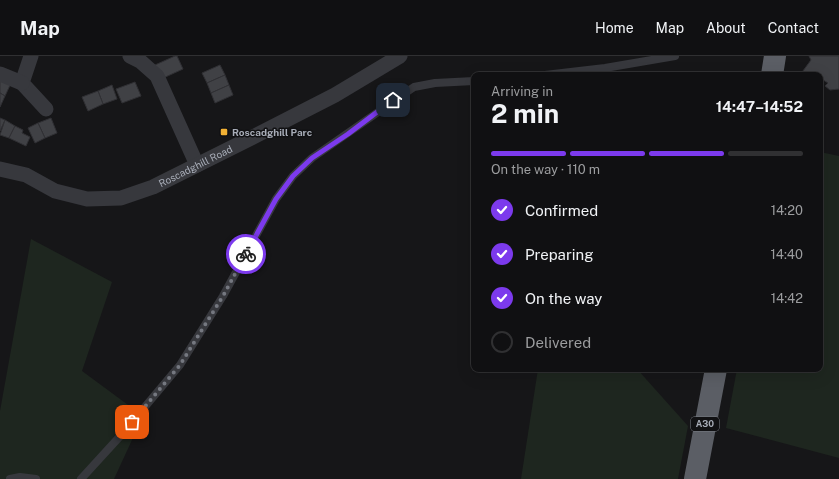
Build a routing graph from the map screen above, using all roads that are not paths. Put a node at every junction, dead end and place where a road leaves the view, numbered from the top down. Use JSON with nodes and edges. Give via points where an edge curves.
{"nodes":[{"id":1,"x":31,"y":56,"type":"edge"},
{"id":2,"x":130,"y":56,"type":"edge"},
{"id":3,"x":400,"y":56,"type":"edge"},
{"id":4,"x":675,"y":56,"type":"edge"},
{"id":5,"x":776,"y":56,"type":"edge"},
{"id":6,"x":571,"y":72,"type":"edge"},
{"id":7,"x":773,"y":72,"type":"edge"},
{"id":8,"x":0,"y":74,"type":"edge"},
{"id":9,"x":471,"y":81,"type":"edge"},
{"id":10,"x":22,"y":83,"type":"junction"},
{"id":11,"x":46,"y":110,"type":"dead end"},
{"id":12,"x":196,"y":165,"type":"junction"},
{"id":13,"x":0,"y":169,"type":"edge"},
{"id":14,"x":715,"y":372,"type":"edge"},
{"id":15,"x":10,"y":479,"type":"edge"},
{"id":16,"x":36,"y":479,"type":"edge"},
{"id":17,"x":81,"y":479,"type":"edge"},
{"id":18,"x":695,"y":479,"type":"edge"}],
"edges":[{"from":1,"to":10,"type":"street"},
{"from":2,"to":12,"type":"street","via":[[157,76]]},
{"from":3,"to":12,"type":"street","name":"Roscadghill Road","via":[[335,95]]},
{"from":4,"to":6,"type":"lane"},
{"from":5,"to":7,"type":"highway"},
{"from":8,"to":10,"type":"street"},
{"from":9,"to":17,"type":"lane","via":[[414,87],[312,158],[293,176],[276,199],[223,296],[180,365]]},
{"from":10,"to":11,"type":"street"},
{"from":12,"to":13,"type":"street","name":"Roscadghill Road","via":[[153,187],[121,198],[105,200],[87,199],[55,191],[26,175]]},
{"from":14,"to":18,"type":"highway","number":"A30"},
{"from":15,"to":16,"type":"lane"}]}
